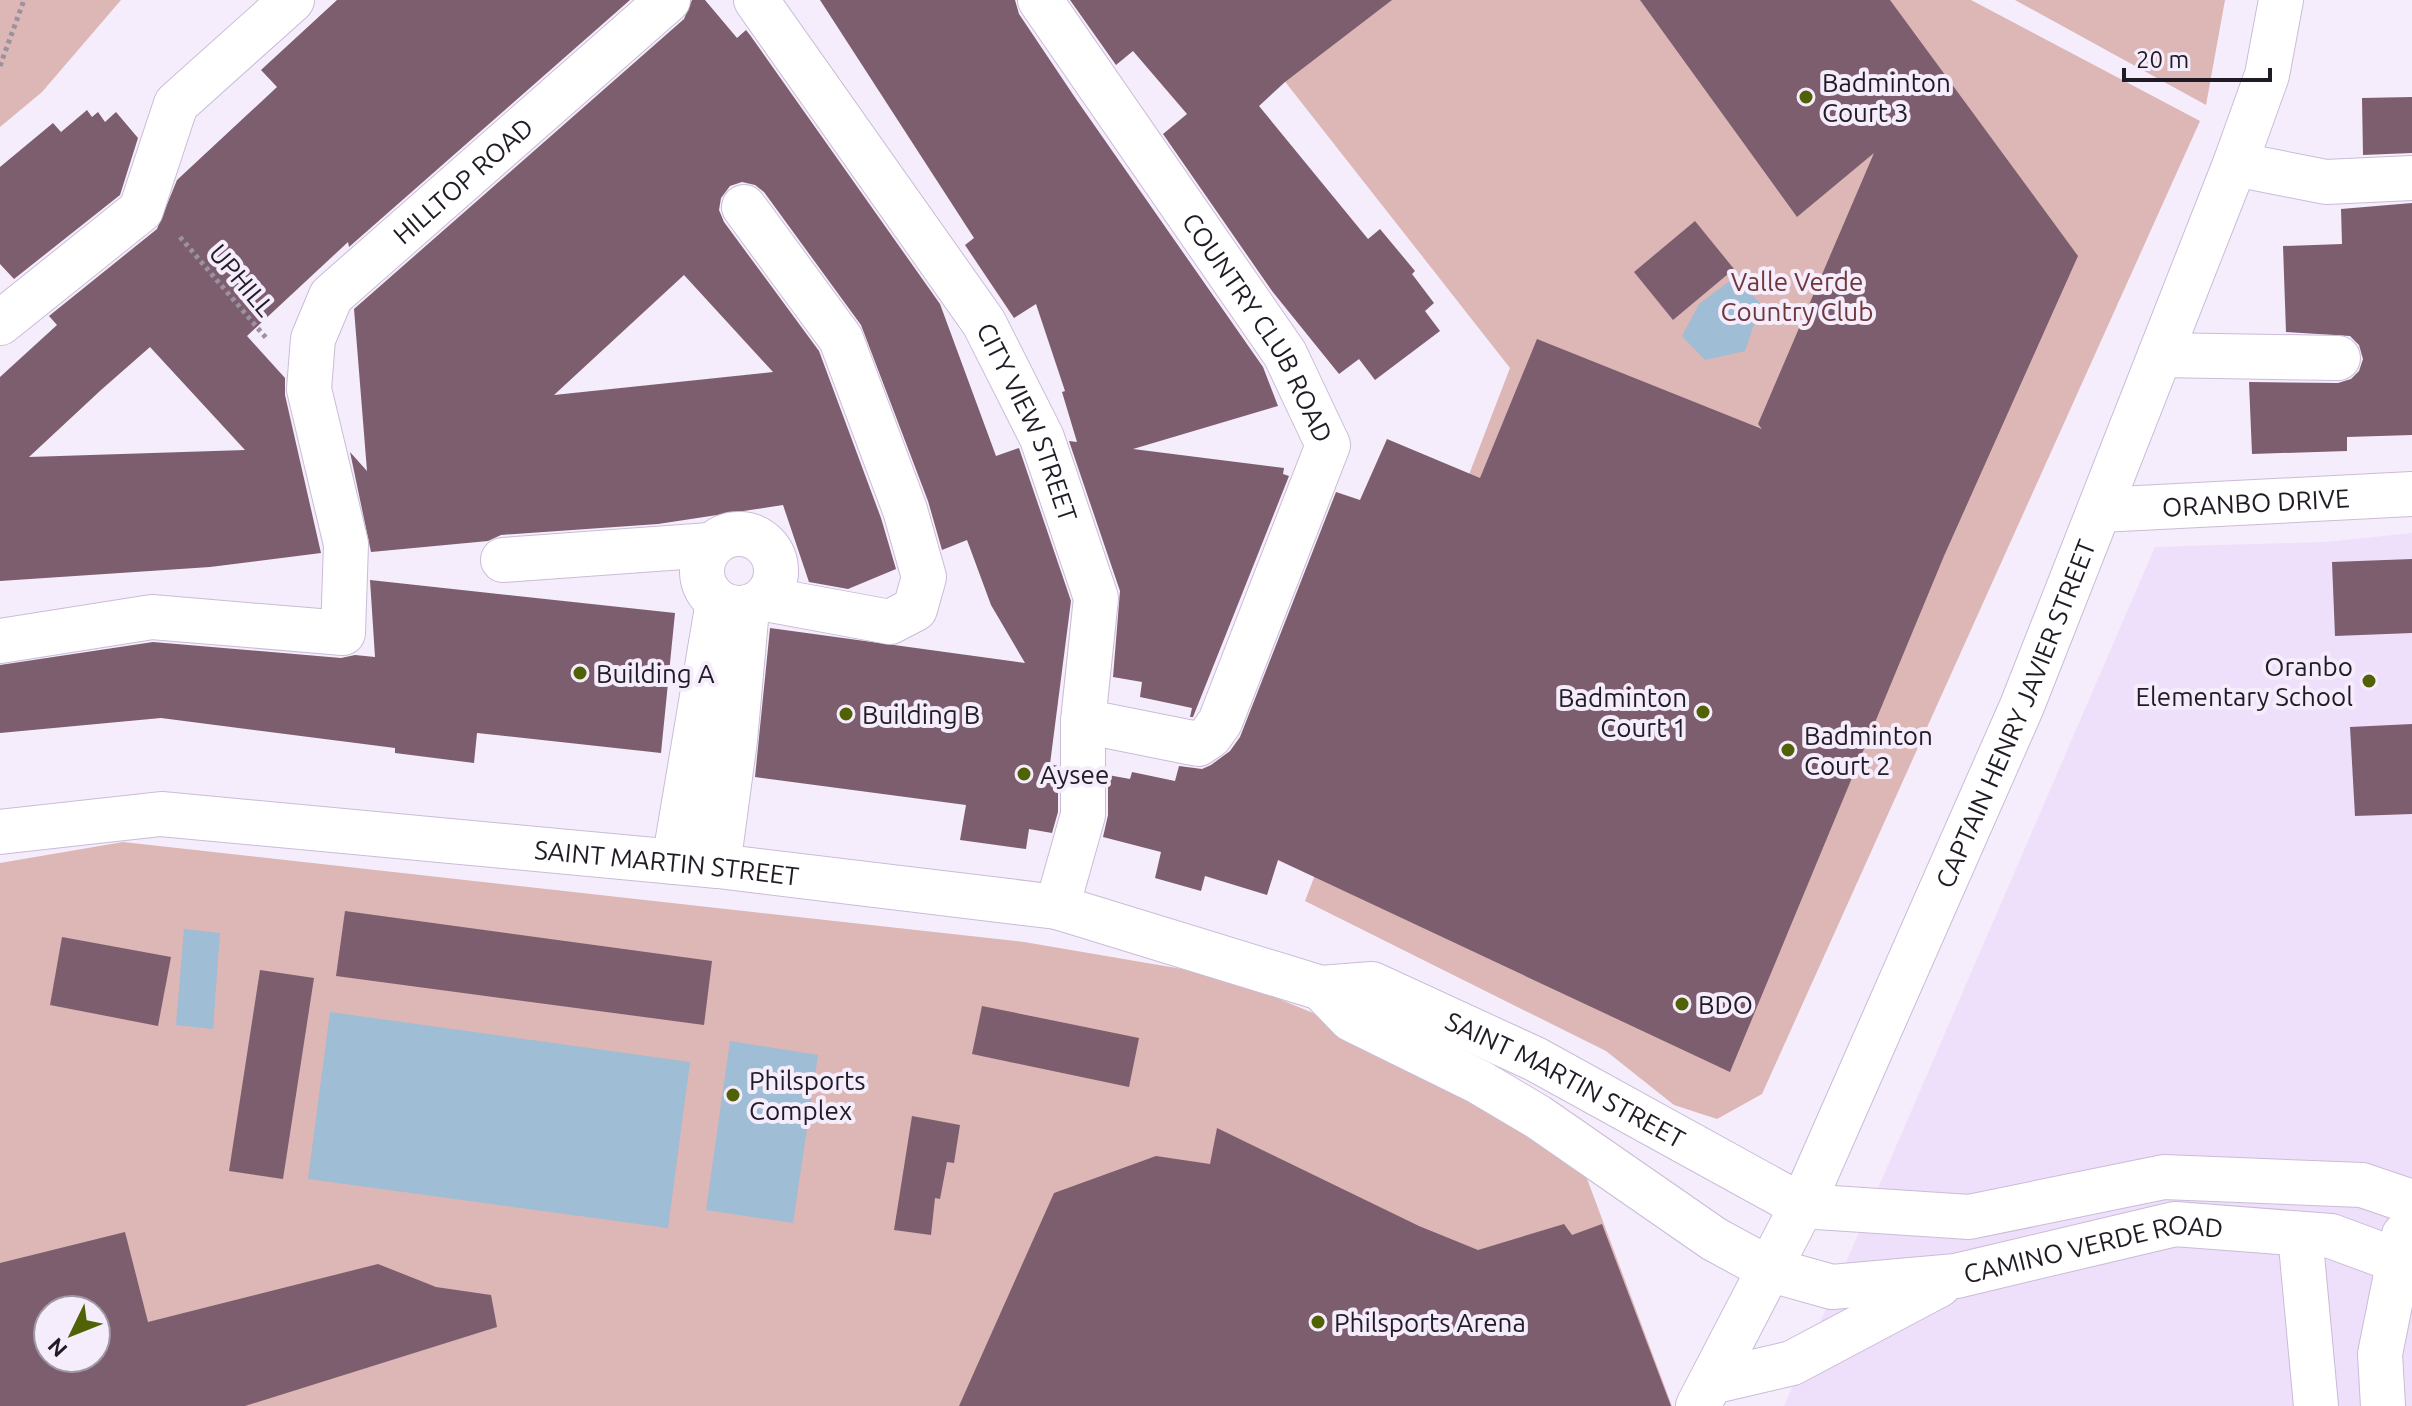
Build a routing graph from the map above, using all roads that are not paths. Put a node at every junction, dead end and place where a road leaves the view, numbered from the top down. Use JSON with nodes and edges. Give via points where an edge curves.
{"nodes":[{"id":1,"x":292,"y":0,"type":"edge"},
{"id":2,"x":668,"y":0,"type":"edge"},
{"id":3,"x":756,"y":0,"type":"edge"},
{"id":4,"x":1040,"y":0,"type":"edge"},
{"id":5,"x":2281,"y":0,"type":"edge"},
{"id":6,"x":2235,"y":164,"type":"junction"},
{"id":7,"x":2412,"y":178,"type":"edge"},
{"id":8,"x":744,"y":207,"type":"dead end"},
{"id":9,"x":0,"y":323,"type":"edge"},
{"id":10,"x":2160,"y":355,"type":"junction"},
{"id":11,"x":2338,"y":358,"type":"dead end"},
{"id":12,"x":2412,"y":494,"type":"edge"},
{"id":13,"x":2100,"y":510,"type":"junction"},
{"id":14,"x":710,"y":545,"type":"junction"},
{"id":15,"x":503,"y":560,"type":"dead end"},
{"id":16,"x":743,"y":603,"type":"junction"},
{"id":17,"x":0,"y":641,"type":"edge"},
{"id":18,"x":1083,"y":721,"type":"junction"},
{"id":19,"x":712,"y":761,"type":"junction"},
{"id":20,"x":0,"y":832,"type":"edge"},
{"id":21,"x":674,"y":862,"type":"junction"},
{"id":22,"x":718,"y":866,"type":"junction"},
{"id":23,"x":1057,"y":907,"type":"junction"},
{"id":24,"x":1321,"y":988,"type":"junction"},
{"id":25,"x":2412,"y":1202,"type":"edge"},
{"id":26,"x":1802,"y":1206,"type":"junction"},
{"id":27,"x":2300,"y":1234,"type":"junction"},
{"id":28,"x":2405,"y":1264,"type":"edge"},
{"id":29,"x":1771,"y":1270,"type":"junction"},
{"id":30,"x":1956,"y":1276,"type":"junction"},
{"id":31,"x":1704,"y":1394,"type":"edge"},
{"id":32,"x":2316,"y":1406,"type":"edge"},
{"id":33,"x":2383,"y":1406,"type":"edge"}],
"edges":[{"from":1,"to":9,"type":"street","via":[[176,104],[141,210]]},
{"from":2,"to":17,"type":"street","name":"HILLTOP ROAD","via":[[331,296],[313,339],[309,389],[346,544],[343,633],[152,617]]},
{"from":3,"to":18,"type":"street","name":"CITY VIEW STREET","via":[[984,323],[1042,438],[1096,598]]},
{"from":4,"to":18,"type":"street","name":"COUNTRY CLUB ROAD","via":[[1285,354],[1328,445],[1220,722],[1210,736],[1198,744]]},
{"from":5,"to":6,"type":"street","name":"CAPTAIN HENRY JAVIER STREET","via":[[2267,75]]},
{"from":6,"to":7,"type":"street","via":[[2326,182]]},
{"from":6,"to":10,"type":"street","name":"CAPTAIN HENRY JAVIER STREET"},
{"from":8,"to":16,"type":"street","via":[[841,339],[905,510],[924,577],[915,609],[890,622]]},
{"from":10,"to":11,"type":"street"},
{"from":10,"to":13,"type":"street","name":"CAPTAIN HENRY JAVIER STREET"},
{"from":12,"to":13,"type":"street","name":"ORANBO DRIVE"},
{"from":13,"to":26,"type":"street","name":"CAPTAIN HENRY JAVIER STREET","via":[[2022,706]]},
{"from":14,"to":15,"type":"street"},
{"from":14,"to":16,"type":"street","via":[[701,564],[703,586]]},
{"from":14,"to":16,"type":"street","via":[[728,534],[748,533],[765,544],[776,561],[775,582]]},
{"from":16,"to":19,"type":"street"},
{"from":18,"to":23,"type":"street","name":"CITY VIEW STREET","via":[[1083,815]]},
{"from":19,"to":21,"type":"street"},
{"from":19,"to":22,"type":"street"},
{"from":20,"to":21,"type":"street","name":"SAINT MARTIN STREET","via":[[161,814]]},
{"from":21,"to":22,"type":"street","name":"SAINT MARTIN STREET"},
{"from":22,"to":23,"type":"street","name":"SAINT MARTIN STREET"},
{"from":23,"to":24,"type":"street","name":"SAINT MARTIN STREET"},
{"from":24,"to":26,"type":"street","name":"SAINT MARTIN STREET","via":[[1372,984],[1535,1059]]},
{"from":24,"to":29,"type":"street","name":"SAINT MARTIN STREET","via":[[1351,1019],[1538,1117],[1714,1239]]},
{"from":25,"to":26,"type":"street","name":"CAMINO VERDE ROAD","via":[[2362,1185],[2164,1177],[1969,1217]]},
{"from":25,"to":28,"type":"street"},
{"from":26,"to":29,"type":"street","name":"CAPTAIN HENRY JAVIER STREET"},
{"from":27,"to":28,"type":"street","name":"CAMINO VERDE ROAD","via":[[2331,1236]]},
{"from":27,"to":30,"type":"street","name":"CAMINO VERDE ROAD","via":[[2175,1224]]},
{"from":27,"to":32,"type":"street"},
{"from":28,"to":33,"type":"street","via":[[2380,1354]]},
{"from":29,"to":30,"type":"street","name":"CAMINO VERDE ROAD","via":[[1832,1287]]},
{"from":29,"to":31,"type":"street","name":"CAPTAIN HENRY JAVIER STREET"},
{"from":30,"to":31,"type":"street","via":[[1792,1363]]}]}
